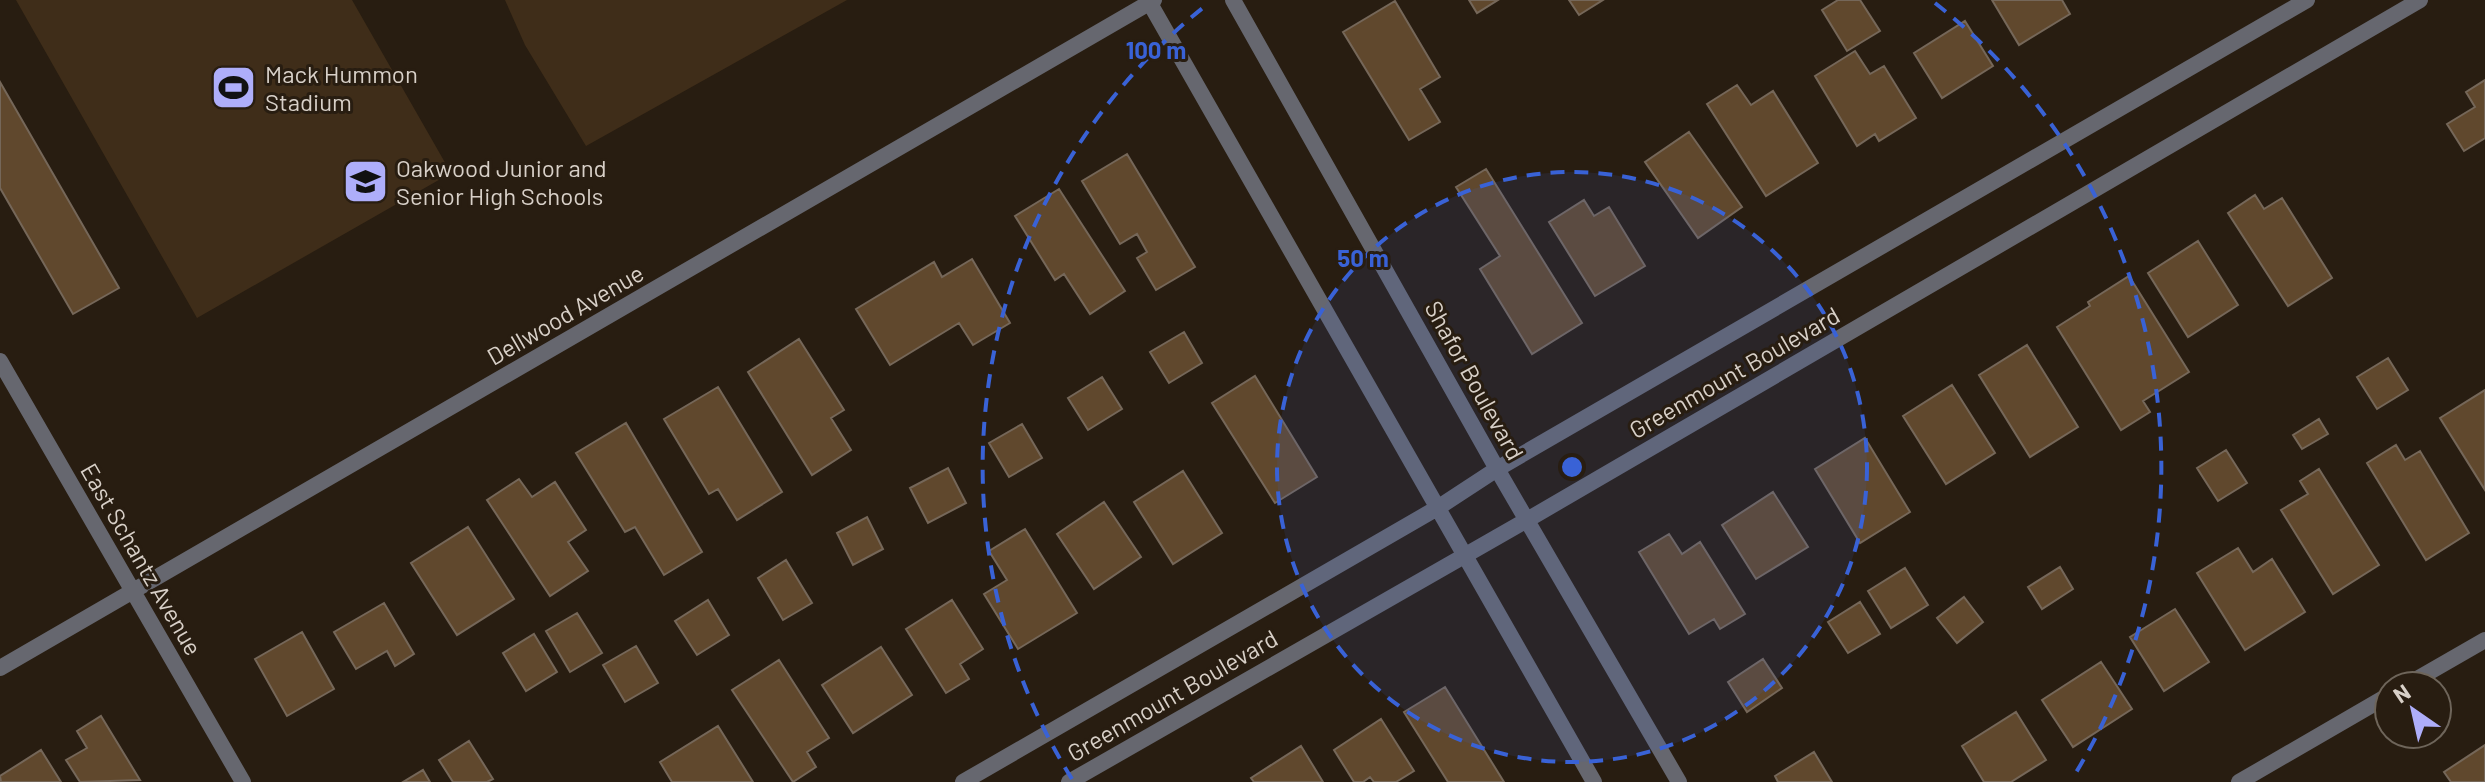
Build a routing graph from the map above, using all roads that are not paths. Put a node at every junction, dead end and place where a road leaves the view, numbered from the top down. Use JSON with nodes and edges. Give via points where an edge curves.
{"nodes":[{"id":1,"x":1233,"y":0,"type":"edge"},
{"id":2,"x":2307,"y":0,"type":"edge"},
{"id":3,"x":2420,"y":0,"type":"edge"},
{"id":4,"x":1151,"y":1,"type":"edge"},
{"id":5,"x":0,"y":361,"type":"edge"},
{"id":6,"x":1497,"y":469,"type":"junction"},
{"id":7,"x":1439,"y":507,"type":"junction"},
{"id":8,"x":1527,"y":520,"type":"junction"},
{"id":9,"x":1465,"y":555,"type":"junction"},
{"id":10,"x":133,"y":592,"type":"junction"},
{"id":11,"x":2485,"y":640,"type":"edge"},
{"id":12,"x":0,"y":668,"type":"edge"},
{"id":13,"x":2433,"y":670,"type":"edge"},
{"id":14,"x":2373,"y":704,"type":"edge"},
{"id":15,"x":243,"y":782,"type":"edge"},
{"id":16,"x":963,"y":782,"type":"edge"},
{"id":17,"x":1069,"y":782,"type":"edge"},
{"id":18,"x":1594,"y":782,"type":"edge"},
{"id":19,"x":1679,"y":782,"type":"edge"},
{"id":20,"x":2239,"y":782,"type":"edge"}],
"edges":[{"from":1,"to":6,"type":"street","name":"Shafor Boulevard"},
{"from":2,"to":6,"type":"street","name":"Greenmount Boulevard"},
{"from":3,"to":8,"type":"street","name":"Greenmount Boulevard"},
{"from":4,"to":7,"type":"street"},
{"from":4,"to":10,"type":"street","name":"Dellwood Avenue"},
{"from":5,"to":10,"type":"street","name":"East Schantz Avenue"},
{"from":6,"to":7,"type":"street","name":"Greenmount Boulevard"},
{"from":6,"to":8,"type":"street","name":"Shafor Boulevard"},
{"from":7,"to":9,"type":"street"},
{"from":7,"to":16,"type":"street","name":"Greenmount Boulevard"},
{"from":8,"to":9,"type":"street","name":"Greenmount Boulevard"},
{"from":8,"to":19,"type":"street","name":"Shafor Boulevard"},
{"from":9,"to":17,"type":"street","name":"Greenmount Boulevard"},
{"from":9,"to":18,"type":"street"},
{"from":10,"to":12,"type":"street","name":"Dellwood Avenue"},
{"from":10,"to":15,"type":"street","name":"East Schantz Avenue"},
{"from":11,"to":13,"type":"street"},
{"from":14,"to":20,"type":"street"}]}
